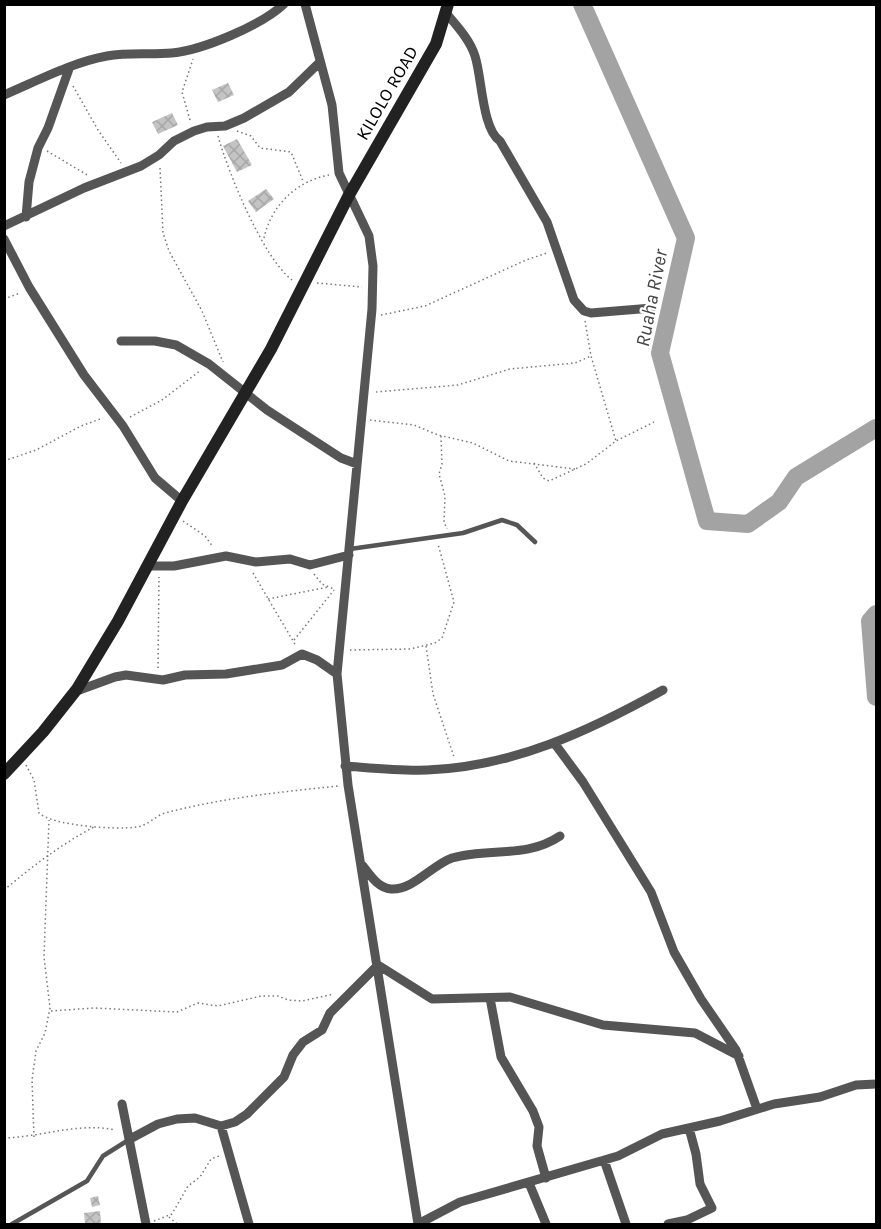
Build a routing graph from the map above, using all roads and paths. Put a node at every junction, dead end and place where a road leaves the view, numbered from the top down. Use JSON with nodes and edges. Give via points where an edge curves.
{"nodes":[{"id":1,"x":285,"y":4,"type":"edge"},
{"id":2,"x":305,"y":4,"type":"edge"},
{"id":3,"x":447,"y":9,"type":"edge"},
{"id":4,"x":198,"y":47,"type":"junction"},
{"id":5,"x":320,"y":62,"type":"junction"},
{"id":6,"x":68,"y":71,"type":"junction"},
{"id":7,"x":4,"y":95,"type":"edge"},
{"id":8,"x":220,"y":126,"type":"junction"},
{"id":9,"x":194,"y":131,"type":"junction"},
{"id":10,"x":39,"y":146,"type":"junction"},
{"id":11,"x":159,"y":155,"type":"junction"},
{"id":12,"x":127,"y":171,"type":"junction"},
{"id":13,"x":339,"y":173,"type":"junction"},
{"id":14,"x":99,"y":182,"type":"junction"},
{"id":15,"x":304,"y":183,"type":"junction"},
{"id":16,"x":349,"y":195,"type":"junction"},
{"id":17,"x":26,"y":217,"type":"junction"},
{"id":18,"x":4,"y":226,"type":"edge"},
{"id":19,"x":4,"y":239,"type":"edge"},
{"id":20,"x":264,"y":240,"type":"junction"},
{"id":21,"x":557,"y":247,"type":"junction"},
{"id":22,"x":305,"y":284,"type":"junction"},
{"id":23,"x":29,"y":287,"type":"junction"},
{"id":24,"x":373,"y":291,"type":"junction"},
{"id":25,"x":4,"y":299,"type":"edge"},
{"id":26,"x":652,"y":308,"type":"dead end"},
{"id":27,"x":584,"y":312,"type":"junction"},
{"id":28,"x":372,"y":317,"type":"junction"},
{"id":29,"x":121,"y":340,"type":"dead end"},
{"id":30,"x":591,"y":356,"type":"junction"},
{"id":31,"x":209,"y":364,"type":"junction"},
{"id":32,"x":229,"y":379,"type":"junction"},
{"id":33,"x":363,"y":392,"type":"junction"},
{"id":34,"x":245,"y":393,"type":"junction"},
{"id":35,"x":117,"y":419,"type":"junction"},
{"id":36,"x":360,"y":420,"type":"junction"},
{"id":37,"x":654,"y":422,"type":"dead end"},
{"id":38,"x":441,"y":436,"type":"junction"},
{"id":39,"x":616,"y":441,"type":"junction"},
{"id":40,"x":4,"y":461,"type":"edge"},
{"id":41,"x":533,"y":462,"type":"junction"},
{"id":42,"x":357,"y":464,"type":"junction"},
{"id":43,"x":575,"y":469,"type":"junction"},
{"id":44,"x":182,"y":501,"type":"junction"},
{"id":45,"x":174,"y":516,"type":"junction"},
{"id":46,"x":452,"y":533,"type":"junction"},
{"id":47,"x":435,"y":535,"type":"junction"},
{"id":48,"x":535,"y":542,"type":"dead end"},
{"id":49,"x":349,"y":552,"type":"junction"},
{"id":50,"x":220,"y":557,"type":"junction"},
{"id":51,"x":248,"y":561,"type":"junction"},
{"id":52,"x":310,"y":565,"type":"junction"},
{"id":53,"x":154,"y":566,"type":"junction"},
{"id":54,"x":328,"y":587,"type":"junction"},
{"id":55,"x":268,"y":599,"type":"junction"},
{"id":56,"x":293,"y":640,"type":"junction"},
{"id":57,"x":426,"y":645,"type":"junction"},
{"id":58,"x":337,"y":650,"type":"junction"},
{"id":59,"x":299,"y":655,"type":"junction"},
{"id":60,"x":337,"y":674,"type":"junction"},
{"id":61,"x":157,"y":680,"type":"junction"},
{"id":62,"x":663,"y":690,"type":"dead end"},
{"id":63,"x":74,"y":692,"type":"junction"},
{"id":64,"x":555,"y":744,"type":"junction"},
{"id":65,"x":22,"y":756,"type":"junction"},
{"id":66,"x":345,"y":766,"type":"junction"},
{"id":67,"x":458,"y":767,"type":"junction"},
{"id":68,"x":4,"y":774,"type":"edge"},
{"id":69,"x":348,"y":784,"type":"junction"},
{"id":70,"x":49,"y":819,"type":"junction"},
{"id":71,"x":94,"y":826,"type":"junction"},
{"id":72,"x":560,"y":836,"type":"dead end"},
{"id":73,"x":47,"y":855,"type":"junction"},
{"id":74,"x":361,"y":864,"type":"junction"},
{"id":75,"x":4,"y":890,"type":"edge"},
{"id":76,"x":378,"y":965,"type":"junction"},
{"id":77,"x":336,"y":993,"type":"dead end"},
{"id":78,"x":490,"y":998,"type":"junction"},
{"id":79,"x":50,"y":1011,"type":"junction"},
{"id":80,"x":739,"y":1056,"type":"junction"},
{"id":81,"x":876,"y":1084,"type":"edge"},
{"id":82,"x":122,"y":1104,"type":"dead end"},
{"id":83,"x":756,"y":1109,"type":"junction"},
{"id":84,"x":221,"y":1126,"type":"junction"},
{"id":85,"x":689,"y":1128,"type":"junction"},
{"id":86,"x":129,"y":1136,"type":"junction"},
{"id":87,"x":34,"y":1137,"type":"junction"},
{"id":88,"x":4,"y":1138,"type":"edge"},
{"id":89,"x":229,"y":1152,"type":"junction"},
{"id":90,"x":604,"y":1160,"type":"junction"},
{"id":91,"x":546,"y":1178,"type":"junction"},
{"id":92,"x":529,"y":1183,"type":"junction"},
{"id":93,"x":169,"y":1216,"type":"junction"},
{"id":94,"x":12,"y":1224,"type":"edge"},
{"id":95,"x":146,"y":1224,"type":"edge"},
{"id":96,"x":177,"y":1224,"type":"edge"},
{"id":97,"x":249,"y":1224,"type":"edge"},
{"id":98,"x":418,"y":1224,"type":"edge"},
{"id":99,"x":546,"y":1224,"type":"edge"},
{"id":100,"x":626,"y":1224,"type":"edge"},
{"id":101,"x":668,"y":1224,"type":"edge"}],
"edges":[{"from":1,"to":4,"type":"street","via":[[265,20]]},
{"from":2,"to":5,"type":"street"},
{"from":3,"to":16,"type":"main road","name":"KILOLO ROAD","via":[[436,44]]},
{"from":3,"to":21,"type":"street","via":[[475,56],[494,136],[501,141],[536,202]]},
{"from":4,"to":6,"type":"street","via":[[107,56]]},
{"from":4,"to":9,"type":"path","via":[[182,92]]},
{"from":5,"to":8,"type":"street","via":[[289,92]]},
{"from":5,"to":13,"type":"street","via":[[335,124]]},
{"from":6,"to":7,"type":"street"},
{"from":6,"to":10,"type":"street"},
{"from":6,"to":12,"type":"path","via":[[98,130]]},
{"from":8,"to":9,"type":"street"},
{"from":8,"to":15,"type":"path","via":[[249,135],[260,148],[291,152]]},
{"from":8,"to":20,"type":"path","via":[[223,154]]},
{"from":9,"to":11,"type":"street","via":[[174,141]]},
{"from":10,"to":14,"type":"path"},
{"from":10,"to":17,"type":"street","via":[[29,182]]},
{"from":11,"to":12,"type":"street"},
{"from":11,"to":32,"type":"path","via":[[163,233],[210,327]]},
{"from":12,"to":14,"type":"street"},
{"from":13,"to":15,"type":"path"},
{"from":13,"to":16,"type":"street"},
{"from":14,"to":17,"type":"street"},
{"from":15,"to":20,"type":"path","via":[[276,208],[267,221]]},
{"from":16,"to":22,"type":"main road","name":"KILOLO ROAD"},
{"from":16,"to":24,"type":"street","via":[[369,236]]},
{"from":17,"to":18,"type":"street"},
{"from":19,"to":23,"type":"street"},
{"from":20,"to":22,"type":"path","via":[[286,276]]},
{"from":21,"to":27,"type":"street","via":[[574,300]]},
{"from":21,"to":28,"type":"path","via":[[425,306]]},
{"from":22,"to":24,"type":"path"},
{"from":22,"to":34,"type":"main road","name":"KILOLO ROAD"},
{"from":23,"to":25,"type":"path"},
{"from":23,"to":35,"type":"street","via":[[84,375]]},
{"from":24,"to":28,"type":"street"},
{"from":26,"to":27,"type":"street"},
{"from":27,"to":30,"type":"path"},
{"from":28,"to":33,"type":"street"},
{"from":29,"to":31,"type":"street","via":[[176,345]]},
{"from":30,"to":33,"type":"path","via":[[575,363],[510,369],[458,385]]},
{"from":30,"to":39,"type":"path"},
{"from":31,"to":32,"type":"street"},
{"from":31,"to":35,"type":"path","via":[[162,400]]},
{"from":32,"to":34,"type":"street"},
{"from":33,"to":36,"type":"street"},
{"from":34,"to":42,"type":"street","via":[[341,458]]},
{"from":34,"to":44,"type":"main road","name":"KILOLO ROAD"},
{"from":35,"to":40,"type":"path","via":[[93,420],[58,440]]},
{"from":35,"to":44,"type":"street","via":[[155,478]]},
{"from":36,"to":38,"type":"path","via":[[414,424]]},
{"from":36,"to":42,"type":"street"},
{"from":37,"to":39,"type":"path"},
{"from":38,"to":41,"type":"path","via":[[473,443],[509,461]]},
{"from":38,"to":46,"type":"path","via":[[439,474],[445,500],[444,522]]},
{"from":39,"to":43,"type":"path"},
{"from":41,"to":43,"type":"path"},
{"from":41,"to":43,"type":"path","via":[[545,480]]},
{"from":42,"to":49,"type":"street"},
{"from":44,"to":45,"type":"main road","name":"KILOLO ROAD"},
{"from":45,"to":50,"type":"path","via":[[205,536]]},
{"from":45,"to":53,"type":"main road","name":"KILOLO ROAD"},
{"from":46,"to":47,"type":"lane"},
{"from":46,"to":48,"type":"lane","via":[[509,521]]},
{"from":47,"to":49,"type":"lane"},
{"from":47,"to":57,"type":"path","via":[[454,608],[442,638]]},
{"from":49,"to":52,"type":"street"},
{"from":49,"to":58,"type":"street"},
{"from":50,"to":51,"type":"street"},
{"from":50,"to":53,"type":"street"},
{"from":51,"to":52,"type":"street","via":[[283,558]]},
{"from":51,"to":55,"type":"path"},
{"from":52,"to":54,"type":"path","via":[[317,579]]},
{"from":53,"to":61,"type":"path"},
{"from":53,"to":63,"type":"main road","name":"KILOLO ROAD"},
{"from":54,"to":55,"type":"path"},
{"from":54,"to":56,"type":"path","via":[[336,589]]},
{"from":55,"to":56,"type":"path"},
{"from":56,"to":59,"type":"path"},
{"from":57,"to":58,"type":"path","via":[[388,651]]},
{"from":57,"to":67,"type":"path","via":[[432,694]]},
{"from":58,"to":60,"type":"street"},
{"from":59,"to":60,"type":"street","via":[[317,660]]},
{"from":59,"to":61,"type":"street","via":[[270,668]]},
{"from":60,"to":66,"type":"street"},
{"from":61,"to":63,"type":"street","via":[[126,675]]},
{"from":62,"to":64,"type":"street"},
{"from":63,"to":65,"type":"main road","name":"KILOLO ROAD"},
{"from":64,"to":67,"type":"street"},
{"from":64,"to":80,"type":"street","via":[[643,878],[674,952]]},
{"from":65,"to":68,"type":"main road","name":"KILOLO ROAD"},
{"from":65,"to":70,"type":"path","via":[[34,780],[39,813]]},
{"from":66,"to":67,"type":"street","via":[[427,770]]},
{"from":66,"to":69,"type":"street"},
{"from":69,"to":71,"type":"path","via":[[248,795],[164,813],[137,828]]},
{"from":69,"to":74,"type":"street"},
{"from":70,"to":71,"type":"path","via":[[68,825]]},
{"from":70,"to":73,"type":"path"},
{"from":71,"to":73,"type":"path"},
{"from":72,"to":74,"type":"street","via":[[529,851],[454,858],[404,887],[391,889],[382,886]]},
{"from":73,"to":75,"type":"path"},
{"from":73,"to":79,"type":"path","via":[[44,957]]},
{"from":74,"to":76,"type":"street"},
{"from":76,"to":78,"type":"street","via":[[426,997]]},
{"from":76,"to":84,"type":"street","via":[[330,1013],[322,1030],[303,1042],[293,1055],[290,1069],[273,1090],[247,1114]]},
{"from":76,"to":98,"type":"street"},
{"from":77,"to":79,"type":"path","via":[[313,1000],[261,996],[218,1006],[198,1003],[177,1012],[94,1008]]},
{"from":78,"to":80,"type":"street","via":[[510,997],[603,1025],[695,1033]]},
{"from":78,"to":91,"type":"street","via":[[501,1057],[539,1127],[537,1146]]},
{"from":79,"to":87,"type":"path","via":[[36,1051],[32,1080]]},
{"from":80,"to":83,"type":"street"},
{"from":81,"to":83,"type":"street","via":[[856,1085],[820,1097]]},
{"from":82,"to":86,"type":"street"},
{"from":83,"to":85,"type":"street"},
{"from":84,"to":86,"type":"street","via":[[195,1118],[177,1119]]},
{"from":84,"to":89,"type":"street"},
{"from":85,"to":90,"type":"street","via":[[662,1134]]},
{"from":85,"to":101,"type":"street","via":[[700,1184],[712,1208]]},
{"from":86,"to":87,"type":"path","via":[[103,1127]]},
{"from":86,"to":94,"type":"lane","via":[[103,1156],[87,1181]]},
{"from":86,"to":95,"type":"street"},
{"from":87,"to":88,"type":"path"},
{"from":89,"to":93,"type":"path","via":[[212,1159],[182,1193]]},
{"from":89,"to":97,"type":"street"},
{"from":90,"to":91,"type":"street"},
{"from":90,"to":100,"type":"street"},
{"from":91,"to":92,"type":"street"},
{"from":92,"to":98,"type":"street","via":[[460,1202]]},
{"from":92,"to":99,"type":"street"},
{"from":93,"to":95,"type":"path"},
{"from":93,"to":96,"type":"path"}]}
